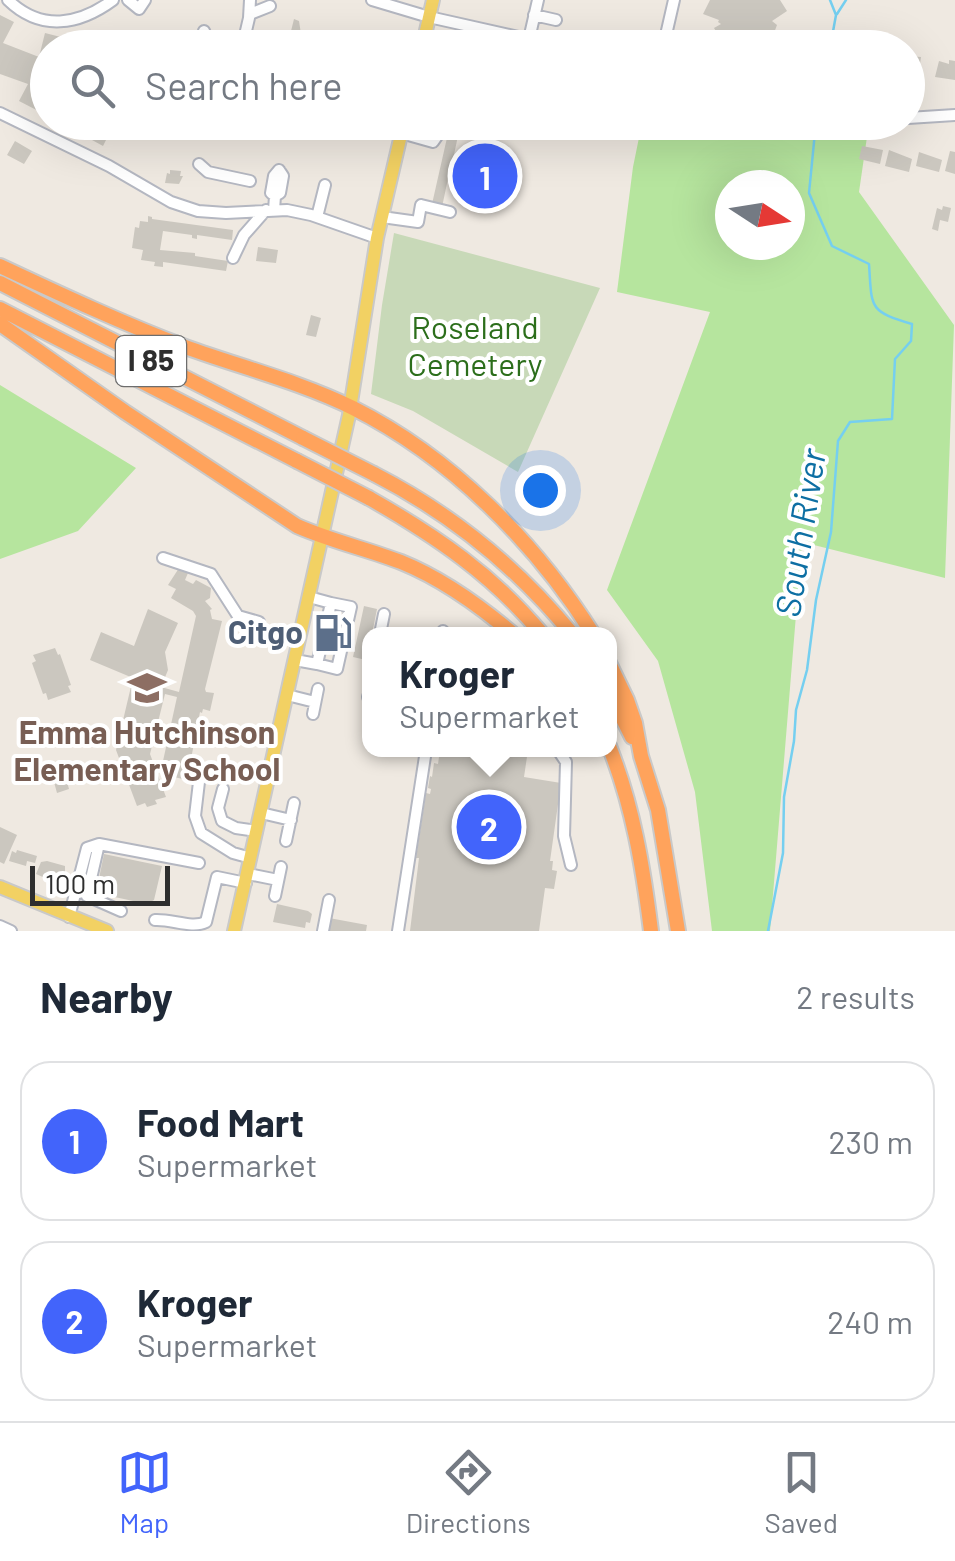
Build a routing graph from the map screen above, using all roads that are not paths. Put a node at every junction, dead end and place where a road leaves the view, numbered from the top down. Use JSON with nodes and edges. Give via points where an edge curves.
{"nodes":[{"id":1,"x":8,"y":0,"type":"edge"},
{"id":2,"x":112,"y":0,"type":"edge"},
{"id":3,"x":128,"y":0,"type":"edge"},
{"id":4,"x":145,"y":0,"type":"edge"},
{"id":5,"x":250,"y":0,"type":"edge"},
{"id":6,"x":372,"y":0,"type":"edge"},
{"id":7,"x":433,"y":0,"type":"edge"},
{"id":8,"x":538,"y":0,"type":"edge"},
{"id":9,"x":674,"y":0,"type":"edge"},
{"id":10,"x":270,"y":6,"type":"dead end"},
{"id":11,"x":250,"y":14,"type":"junction"},
{"id":12,"x":534,"y":16,"type":"junction"},
{"id":13,"x":429,"y":17,"type":"junction"},
{"id":14,"x":556,"y":20,"type":"dead end"},
{"id":15,"x":246,"y":30,"type":"edge"},
{"id":16,"x":426,"y":30,"type":"edge"},
{"id":17,"x":488,"y":30,"type":"edge"},
{"id":18,"x":531,"y":30,"type":"edge"},
{"id":19,"x":667,"y":30,"type":"edge"},
{"id":20,"x":0,"y":113,"type":"edge"},
{"id":21,"x":955,"y":115,"type":"edge"},
{"id":22,"x":925,"y":117,"type":"edge"},
{"id":23,"x":30,"y":128,"type":"edge"},
{"id":24,"x":56,"y":140,"type":"edge"},
{"id":25,"x":400,"y":140,"type":"edge"},
{"id":26,"x":199,"y":164,"type":"dead end"},
{"id":27,"x":250,"y":181,"type":"dead end"},
{"id":28,"x":325,"y":185,"type":"dead end"},
{"id":29,"x":275,"y":196,"type":"dead end"},
{"id":30,"x":270,"y":210,"type":"junction"},
{"id":31,"x":450,"y":212,"type":"dead end"},
{"id":32,"x":317,"y":217,"type":"junction"},
{"id":33,"x":382,"y":217,"type":"junction"},
{"id":34,"x":376,"y":238,"type":"junction"},
{"id":35,"x":232,"y":258,"type":"dead end"},
{"id":36,"x":0,"y":266,"type":"edge"},
{"id":37,"x":0,"y":284,"type":"edge"},
{"id":38,"x":0,"y":309,"type":"edge"},
{"id":39,"x":0,"y":324,"type":"edge"},
{"id":40,"x":350,"y":406,"type":"junction"},
{"id":41,"x":322,"y":537,"type":"junction"},
{"id":42,"x":162,"y":558,"type":"dead end"},
{"id":43,"x":309,"y":598,"type":"junction"},
{"id":44,"x":384,"y":614,"type":"dead end"},
{"id":45,"x":259,"y":622,"type":"dead end"},
{"id":46,"x":381,"y":627,"type":"edge"},
{"id":47,"x":504,"y":627,"type":"edge"},
{"id":48,"x":536,"y":627,"type":"edge"},
{"id":49,"x":566,"y":627,"type":"edge"},
{"id":50,"x":589,"y":627,"type":"edge"},
{"id":51,"x":333,"y":632,"type":"junction"},
{"id":52,"x":295,"y":660,"type":"junction"},
{"id":53,"x":317,"y":664,"type":"junction"},
{"id":54,"x":617,"y":679,"type":"edge"},
{"id":55,"x":287,"y":695,"type":"junction"},
{"id":56,"x":617,"y":707,"type":"edge"},
{"id":57,"x":313,"y":714,"type":"dead end"},
{"id":58,"x":641,"y":756,"type":"junction"},
{"id":59,"x":425,"y":757,"type":"edge"},
{"id":60,"x":563,"y":757,"type":"edge"},
{"id":61,"x":613,"y":757,"type":"edge"},
{"id":62,"x":200,"y":782,"type":"dead end"},
{"id":63,"x":223,"y":789,"type":"dead end"},
{"id":64,"x":196,"y":802,"type":"junction"},
{"id":65,"x":294,"y":803,"type":"dead end"},
{"id":66,"x":219,"y":804,"type":"junction"},
{"id":67,"x":261,"y":813,"type":"junction"},
{"id":68,"x":291,"y":820,"type":"junction"},
{"id":69,"x":257,"y":831,"type":"junction"},
{"id":70,"x":286,"y":841,"type":"dead end"},
{"id":71,"x":99,"y":844,"type":"junction"},
{"id":72,"x":251,"y":858,"type":"junction"},
{"id":73,"x":199,"y":864,"type":"dead end"},
{"id":74,"x":571,"y":864,"type":"dead end"},
{"id":75,"x":281,"y":867,"type":"dead end"},
{"id":76,"x":247,"y":878,"type":"junction"},
{"id":77,"x":0,"y":887,"type":"edge"},
{"id":78,"x":330,"y":900,"type":"dead end"},
{"id":79,"x":122,"y":911,"type":"dead end"},
{"id":80,"x":69,"y":917,"type":"junction"},
{"id":81,"x":155,"y":920,"type":"dead end"},
{"id":82,"x":167,"y":925,"type":"edge"},
{"id":83,"x":0,"y":926,"type":"edge"},
{"id":84,"x":82,"y":927,"type":"edge"},
{"id":85,"x":11,"y":931,"type":"edge"},
{"id":86,"x":107,"y":931,"type":"edge"},
{"id":87,"x":234,"y":931,"type":"edge"},
{"id":88,"x":323,"y":931,"type":"edge"},
{"id":89,"x":398,"y":931,"type":"edge"},
{"id":90,"x":651,"y":931,"type":"edge"},
{"id":91,"x":678,"y":931,"type":"edge"}],
"edges":[{"from":1,"to":2,"type":"street","via":[[34,18],[54,22],[74,21]]},
{"from":3,"to":4,"type":"street","via":[[139,9]]},
{"from":5,"to":11,"type":"street"},
{"from":6,"to":13,"type":"street"},
{"from":7,"to":13,"type":"main road"},
{"from":8,"to":12,"type":"street"},
{"from":9,"to":19,"type":"street"},
{"from":10,"to":11,"type":"street"},
{"from":11,"to":15,"type":"street"},
{"from":12,"to":14,"type":"street"},
{"from":12,"to":18,"type":"street"},
{"from":13,"to":16,"type":"main road"},
{"from":13,"to":17,"type":"street"},
{"from":20,"to":23,"type":"street"},
{"from":21,"to":22,"type":"street"},
{"from":24,"to":30,"type":"street","via":[[198,211]]},
{"from":25,"to":33,"type":"main road"},
{"from":26,"to":27,"type":"street"},
{"from":28,"to":32,"type":"street"},
{"from":29,"to":30,"type":"street"},
{"from":30,"to":32,"type":"street"},
{"from":30,"to":35,"type":"street"},
{"from":31,"to":33,"type":"street","via":[[421,205],[418,222]]},
{"from":32,"to":34,"type":"street"},
{"from":33,"to":34,"type":"main road"},
{"from":34,"to":40,"type":"main road"},
{"from":36,"to":40,"type":"highway","via":[[141,330]]},
{"from":37,"to":49,"type":"highway","number":"I 85","bridge":true,"via":[[408,491],[492,551]]},
{"from":38,"to":48,"type":"highway","number":"I 85","bridge":true,"via":[[370,498],[449,546]]},
{"from":39,"to":41,"type":"highway"},
{"from":40,"to":41,"type":"main road"},
{"from":40,"to":50,"type":"highway","via":[[452,473],[499,516]]},
{"from":41,"to":43,"type":"main road"},
{"from":41,"to":47,"type":"highway","via":[[423,572]]},
{"from":42,"to":45,"type":"street","via":[[211,574],[238,616]]},
{"from":43,"to":51,"type":"street"},
{"from":43,"to":52,"type":"main road"},
{"from":44,"to":46,"type":"street"},
{"from":51,"to":53,"type":"street"},
{"from":51,"to":53,"type":"street","via":[[337,669]]},
{"from":52,"to":53,"type":"street"},
{"from":52,"to":55,"type":"main road"},
{"from":54,"to":58,"type":"highway"},
{"from":55,"to":57,"type":"street","via":[[317,695]]},
{"from":55,"to":67,"type":"main road"},
{"from":56,"to":58,"type":"highway"},
{"from":58,"to":91,"type":"highway","via":[[658,810]]},
{"from":59,"to":89,"type":"street"},
{"from":60,"to":74,"type":"street"},
{"from":61,"to":90,"type":"highway","via":[[635,825]]},
{"from":62,"to":64,"type":"street"},
{"from":63,"to":66,"type":"street"},
{"from":64,"to":66,"type":"street"},
{"from":64,"to":72,"type":"street","via":[[201,833]]},
{"from":65,"to":68,"type":"street"},
{"from":66,"to":69,"type":"street","via":[[222,822]]},
{"from":67,"to":68,"type":"street"},
{"from":67,"to":69,"type":"main road"},
{"from":68,"to":70,"type":"street"},
{"from":69,"to":72,"type":"main road"},
{"from":71,"to":73,"type":"street"},
{"from":71,"to":79,"type":"street","via":[[88,896]]},
{"from":71,"to":80,"type":"street","via":[[86,848]]},
{"from":72,"to":76,"type":"main road"},
{"from":75,"to":76,"type":"street","via":[[276,889]]},
{"from":76,"to":82,"type":"street","via":[[216,878],[206,922]]},
{"from":76,"to":87,"type":"main road"},
{"from":77,"to":80,"type":"main road"},
{"from":78,"to":88,"type":"street"},
{"from":80,"to":84,"type":"main road"},
{"from":81,"to":82,"type":"street"},
{"from":83,"to":85,"type":"street"},
{"from":84,"to":86,"type":"main road"}]}
